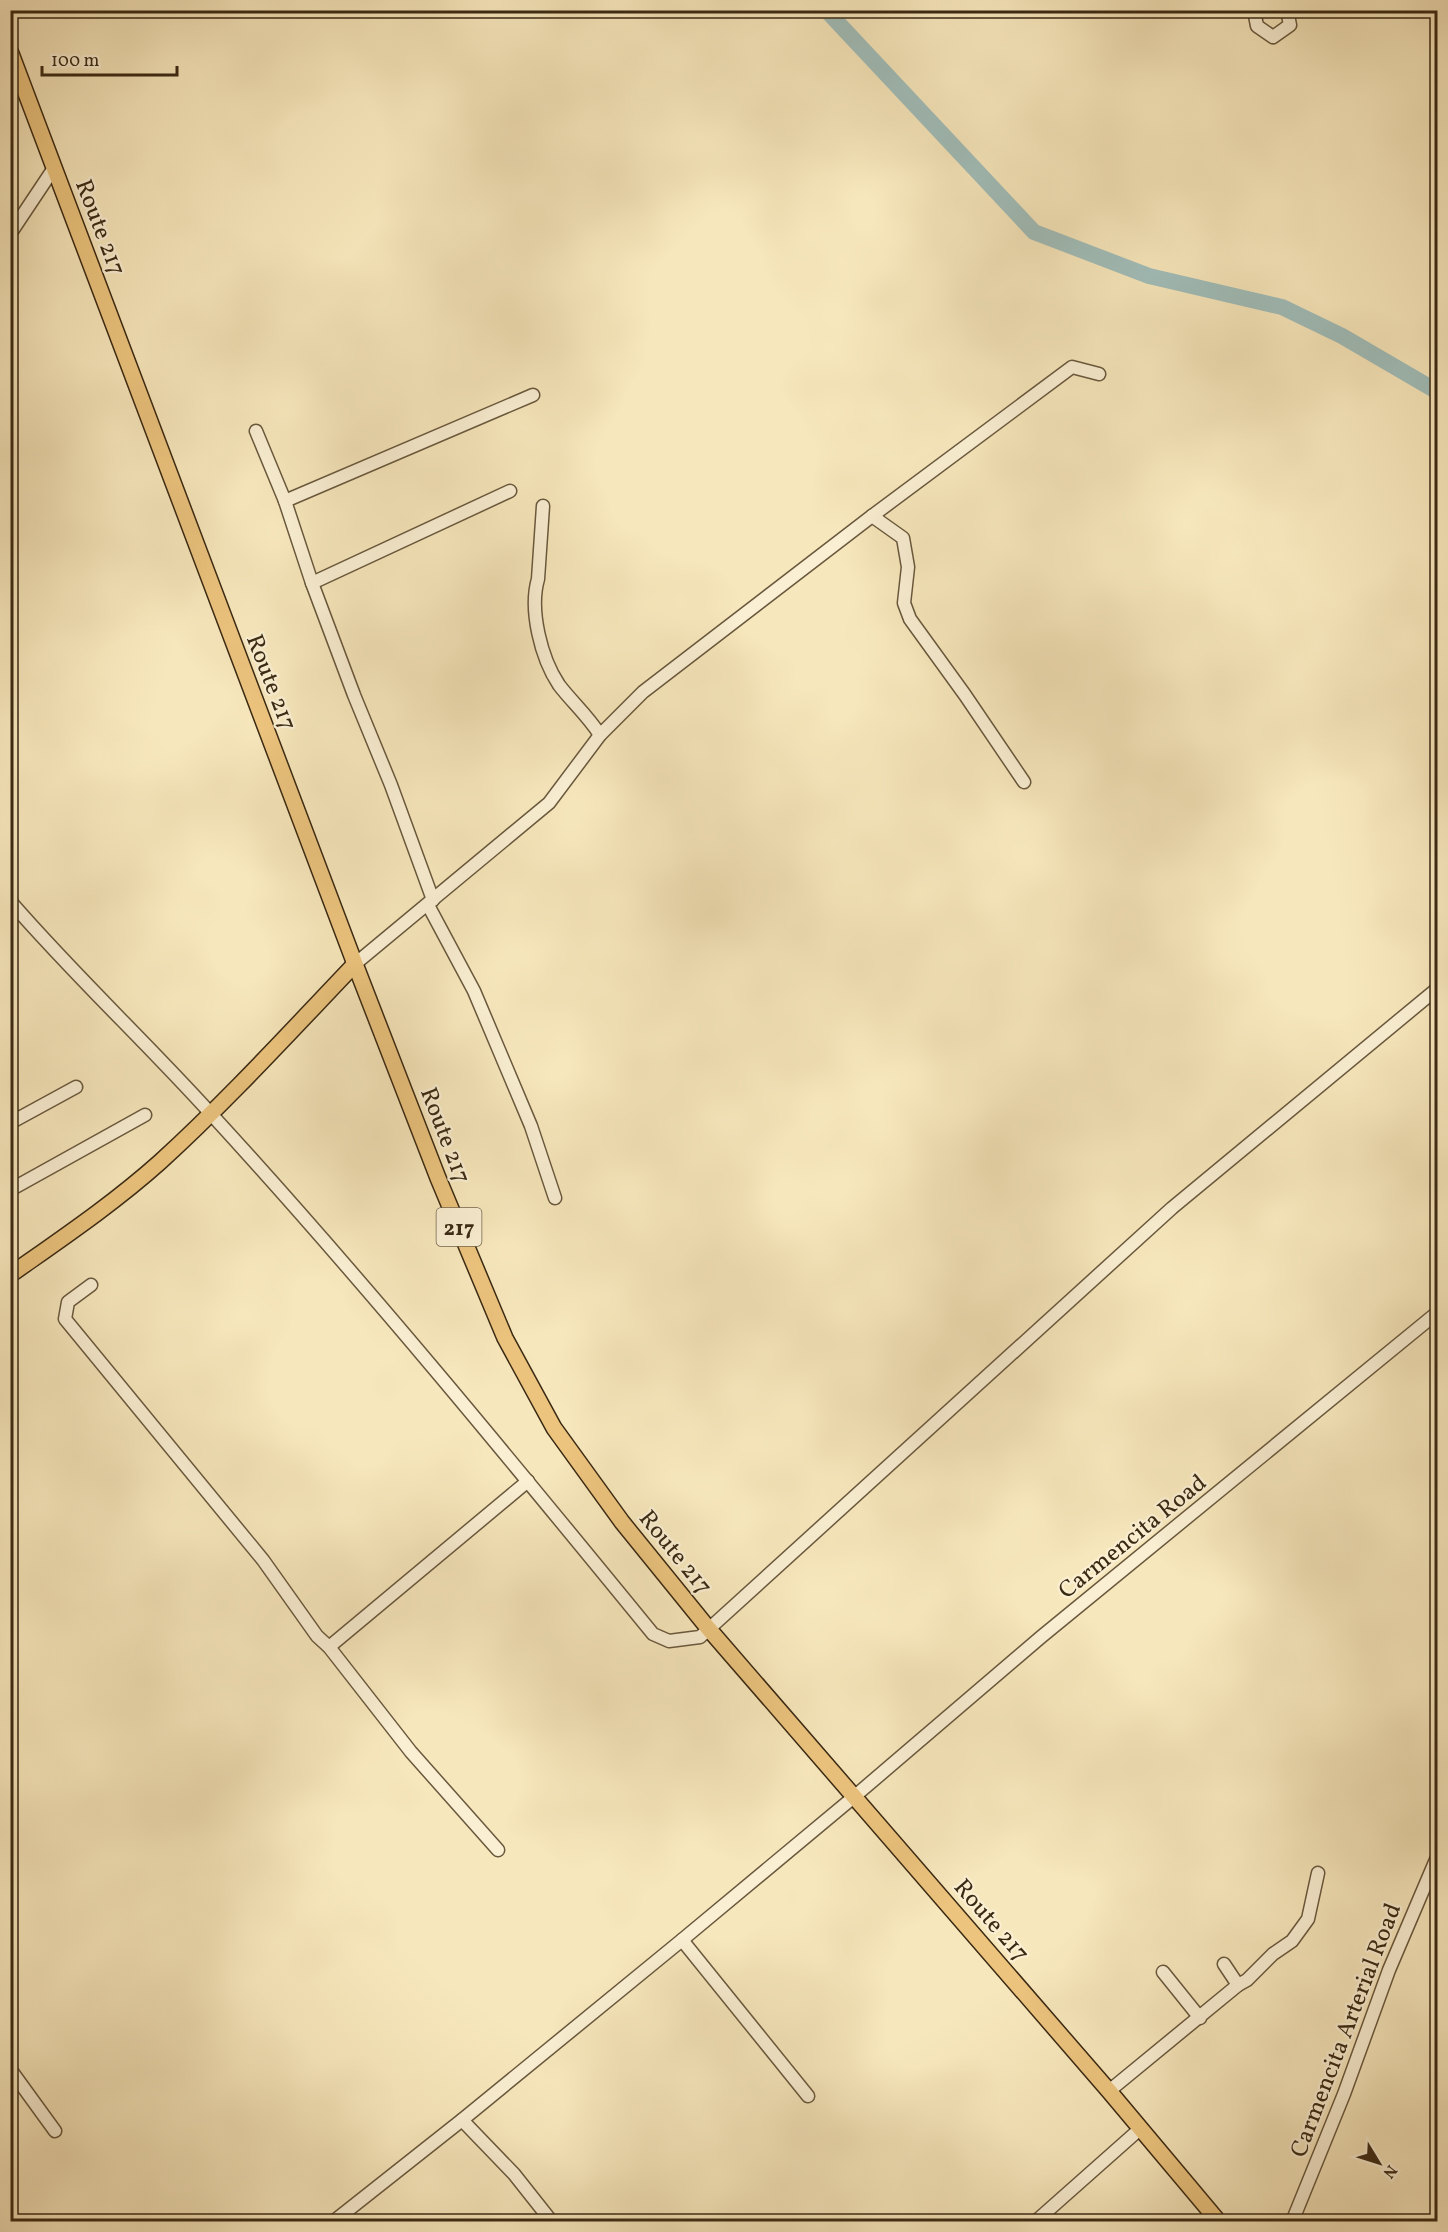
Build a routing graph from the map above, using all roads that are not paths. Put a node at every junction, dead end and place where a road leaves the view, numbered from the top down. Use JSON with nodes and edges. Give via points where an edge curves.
{"nodes":[{"id":1,"x":1254,"y":10,"type":"edge"},
{"id":2,"x":1287,"y":10,"type":"edge"},
{"id":3,"x":10,"y":51,"type":"edge"},
{"id":4,"x":54,"y":168,"type":"junction"},
{"id":5,"x":10,"y":234,"type":"edge"},
{"id":6,"x":1099,"y":374,"type":"dead end"},
{"id":7,"x":533,"y":395,"type":"dead end"},
{"id":8,"x":256,"y":431,"type":"dead end"},
{"id":9,"x":510,"y":490,"type":"dead end"},
{"id":10,"x":285,"y":501,"type":"junction"},
{"id":11,"x":543,"y":506,"type":"dead end"},
{"id":12,"x":872,"y":516,"type":"junction"},
{"id":13,"x":312,"y":583,"type":"junction"},
{"id":14,"x":600,"y":735,"type":"junction"},
{"id":15,"x":1024,"y":782,"type":"dead end"},
{"id":16,"x":10,"y":901,"type":"edge"},
{"id":17,"x":430,"y":902,"type":"junction"},
{"id":18,"x":355,"y":964,"type":"junction"},
{"id":19,"x":1437,"y":988,"type":"edge"},
{"id":20,"x":76,"y":1087,"type":"dead end"},
{"id":21,"x":211,"y":1114,"type":"junction"},
{"id":22,"x":145,"y":1115,"type":"dead end"},
{"id":23,"x":10,"y":1123,"type":"edge"},
{"id":24,"x":10,"y":1190,"type":"edge"},
{"id":25,"x":555,"y":1198,"type":"dead end"},
{"id":26,"x":10,"y":1275,"type":"edge"},
{"id":27,"x":91,"y":1285,"type":"dead end"},
{"id":28,"x":1437,"y":1312,"type":"edge"},
{"id":29,"x":528,"y":1481,"type":"junction"},
{"id":30,"x":708,"y":1628,"type":"junction"},
{"id":31,"x":329,"y":1647,"type":"junction"},
{"id":32,"x":855,"y":1796,"type":"junction"},
{"id":33,"x":498,"y":1850,"type":"dead end"},
{"id":34,"x":1437,"y":1855,"type":"edge"},
{"id":35,"x":1318,"y":1873,"type":"dead end"},
{"id":36,"x":682,"y":1940,"type":"junction"},
{"id":37,"x":1224,"y":1964,"type":"dead end"},
{"id":38,"x":1163,"y":1972,"type":"dead end"},
{"id":39,"x":1238,"y":1985,"type":"junction"},
{"id":40,"x":1200,"y":2018,"type":"junction"},
{"id":41,"x":10,"y":2069,"type":"edge"},
{"id":42,"x":1109,"y":2091,"type":"junction"},
{"id":43,"x":808,"y":2096,"type":"dead end"},
{"id":44,"x":462,"y":2120,"type":"junction"},
{"id":45,"x":1141,"y":2128,"type":"junction"},
{"id":46,"x":55,"y":2131,"type":"dead end"},
{"id":47,"x":333,"y":2222,"type":"edge"},
{"id":48,"x":552,"y":2222,"type":"edge"},
{"id":49,"x":1035,"y":2222,"type":"edge"},
{"id":50,"x":1219,"y":2222,"type":"edge"},
{"id":51,"x":1292,"y":2222,"type":"edge"}],
"edges":[{"from":1,"to":2,"type":"street","via":[[1257,26],[1273,37],[1290,25]]},
{"from":3,"to":4,"type":"main road","name":"Route 217","number":"217"},
{"from":4,"to":5,"type":"street"},
{"from":4,"to":18,"type":"main road","name":"Route 217","number":"217"},
{"from":6,"to":12,"type":"street","via":[[1072,367]]},
{"from":7,"to":10,"type":"street"},
{"from":8,"to":10,"type":"street"},
{"from":9,"to":13,"type":"street"},
{"from":10,"to":13,"type":"street"},
{"from":11,"to":14,"type":"street","via":[[535,590],[542,646],[546,662],[560,685]]},
{"from":12,"to":14,"type":"street","via":[[642,692]]},
{"from":12,"to":15,"type":"street","via":[[903,538],[908,567],[904,603],[910,619]]},
{"from":13,"to":17,"type":"street","via":[[391,784]]},
{"from":14,"to":17,"type":"street","via":[[549,803]]},
{"from":16,"to":21,"type":"street"},
{"from":17,"to":18,"type":"street"},
{"from":17,"to":25,"type":"street","via":[[474,991],[531,1126]]},
{"from":18,"to":21,"type":"main road"},
{"from":18,"to":30,"type":"main road","name":"Route 217","number":"217","via":[[505,1338],[554,1428],[622,1522]]},
{"from":19,"to":30,"type":"street","via":[[1172,1208]]},
{"from":20,"to":23,"type":"street"},
{"from":21,"to":26,"type":"main road","via":[[113,1202]]},
{"from":21,"to":29,"type":"street","via":[[373,1295]]},
{"from":22,"to":24,"type":"street"},
{"from":27,"to":31,"type":"street","via":[[68,1302],[65,1319],[263,1560]]},
{"from":28,"to":32,"type":"street","name":"Carmencita Road","via":[[1053,1627]]},
{"from":29,"to":30,"type":"street","via":[[653,1634],[669,1641],[700,1637]]},
{"from":29,"to":31,"type":"street"},
{"from":30,"to":32,"type":"main road","name":"Route 217","number":"217"},
{"from":31,"to":33,"type":"street","via":[[411,1752]]},
{"from":32,"to":36,"type":"street","name":"Carmencita Road"},
{"from":32,"to":42,"type":"main road","name":"Route 217","number":"217"},
{"from":34,"to":51,"type":"street","name":"Carmencita Arterial Road"},
{"from":35,"to":39,"type":"street","via":[[1308,1919],[1292,1941]]},
{"from":36,"to":43,"type":"street"},
{"from":36,"to":44,"type":"street","name":"Carmencita Road"},
{"from":37,"to":39,"type":"street"},
{"from":38,"to":40,"type":"street"},
{"from":39,"to":40,"type":"street"},
{"from":40,"to":42,"type":"street"},
{"from":41,"to":46,"type":"street"},
{"from":42,"to":45,"type":"main road","name":"Route 217","number":"217"},
{"from":44,"to":47,"type":"street","name":"Carmencita Road"},
{"from":44,"to":48,"type":"street","via":[[514,2174]]},
{"from":45,"to":49,"type":"street"},
{"from":45,"to":50,"type":"main road","name":"Route 217","number":"217"}]}
